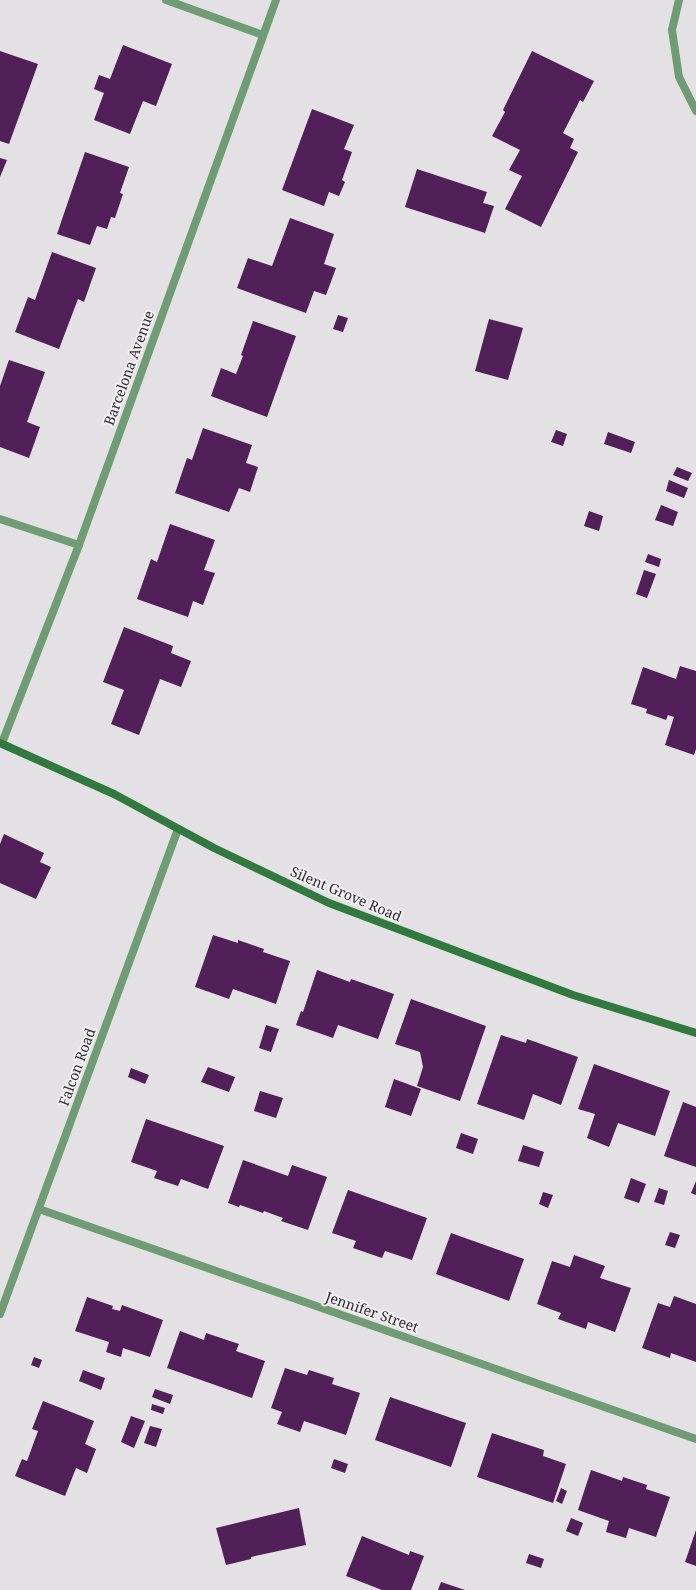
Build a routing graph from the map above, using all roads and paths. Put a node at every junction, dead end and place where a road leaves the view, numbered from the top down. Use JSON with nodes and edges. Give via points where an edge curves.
{"nodes":[{"id":1,"x":166,"y":0,"type":"edge"},
{"id":2,"x":276,"y":0,"type":"edge"},
{"id":3,"x":679,"y":0,"type":"edge"},
{"id":4,"x":263,"y":35,"type":"junction"},
{"id":5,"x":696,"y":111,"type":"edge"},
{"id":6,"x":0,"y":519,"type":"edge"},
{"id":7,"x":79,"y":545,"type":"junction"},
{"id":8,"x":1,"y":743,"type":"edge"},
{"id":9,"x":178,"y":829,"type":"junction"},
{"id":10,"x":696,"y":1033,"type":"edge"},
{"id":11,"x":39,"y":1208,"type":"junction"},
{"id":12,"x":1,"y":1309,"type":"edge"},
{"id":13,"x":696,"y":1439,"type":"edge"}],
"edges":[{"from":1,"to":4,"type":"street"},
{"from":2,"to":4,"type":"street","name":"Barcelona Avenue"},
{"from":3,"to":5,"type":"street","via":[[672,30],[679,77]]},
{"from":4,"to":7,"type":"street","name":"Barcelona Avenue"},
{"from":6,"to":7,"type":"street"},
{"from":7,"to":8,"type":"street","name":"Barcelona Avenue"},
{"from":8,"to":9,"type":"street","name":"Silent Grove Road","via":[[114,794]]},
{"from":9,"to":10,"type":"street","name":"Silent Grove Road","via":[[329,903],[573,995]]},
{"from":9,"to":11,"type":"street","name":"Falcon Road"},
{"from":11,"to":12,"type":"street","name":"Falcon Road"},
{"from":11,"to":13,"type":"street","name":"Jennifer Street"}]}
